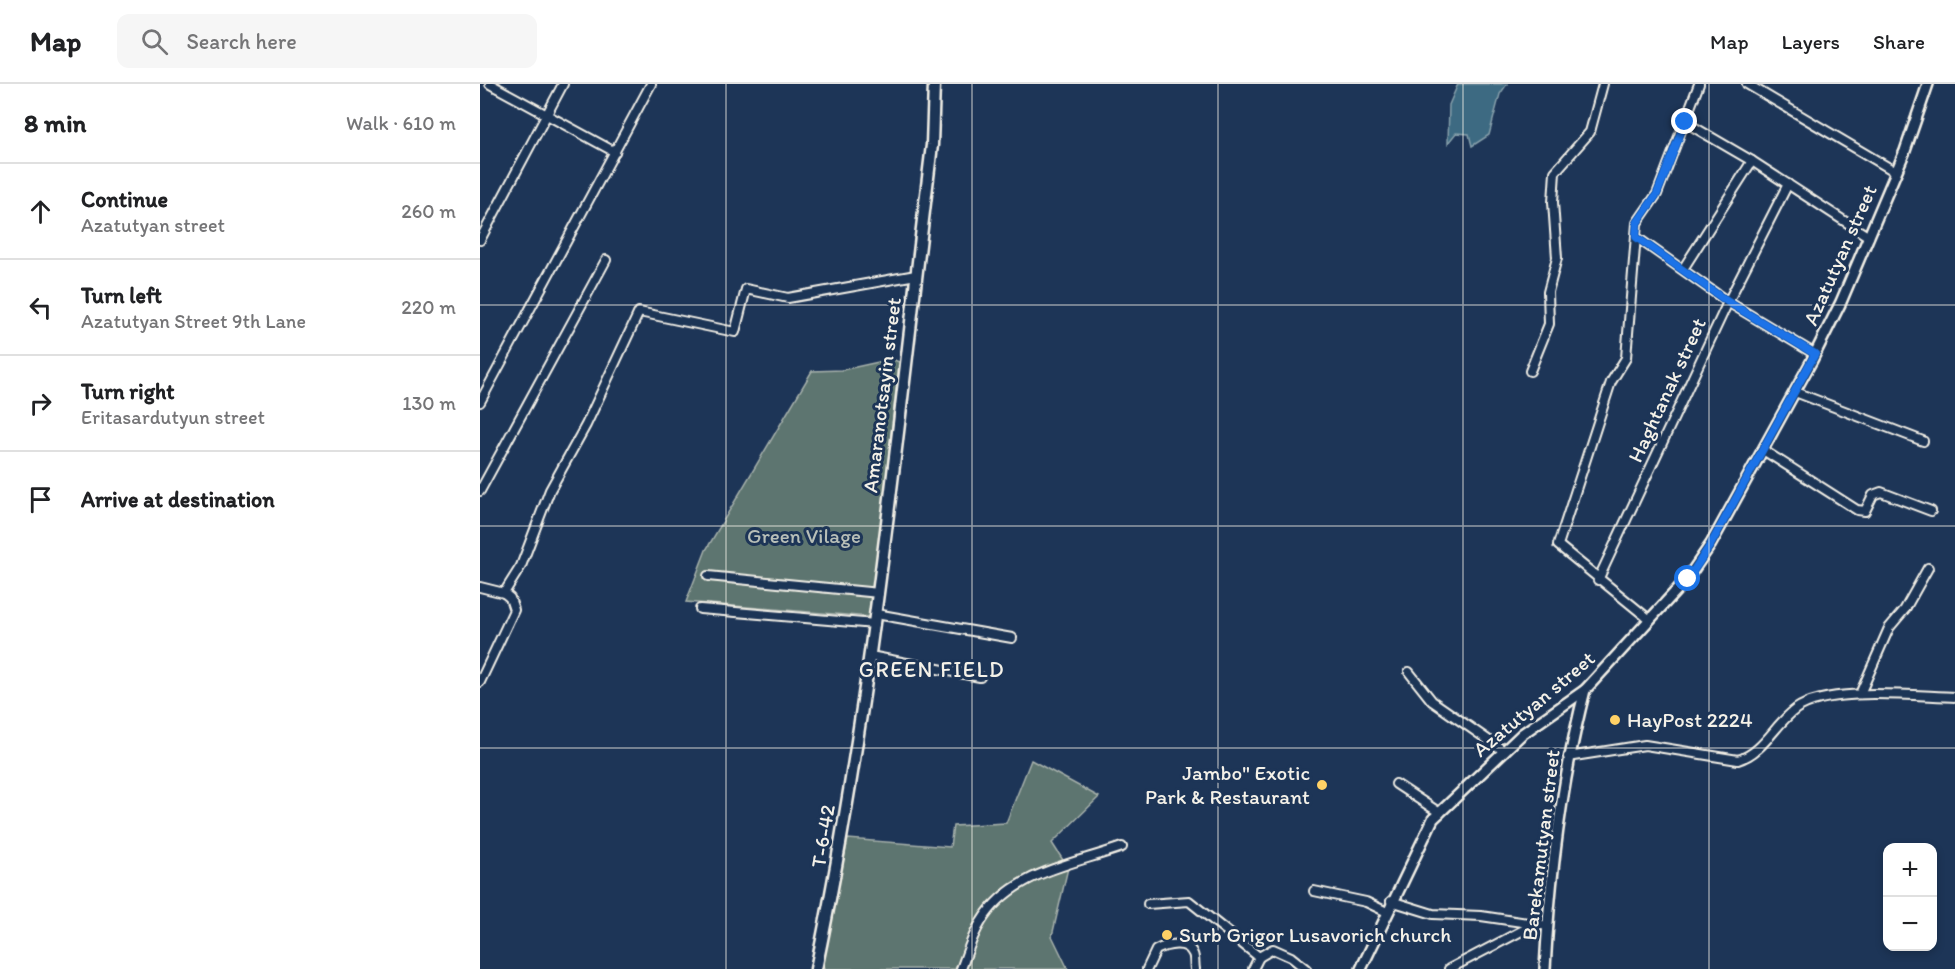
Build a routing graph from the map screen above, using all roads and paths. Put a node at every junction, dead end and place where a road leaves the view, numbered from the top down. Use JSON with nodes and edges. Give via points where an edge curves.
{"nodes":[{"id":1,"x":490,"y":84,"type":"edge"},
{"id":2,"x":563,"y":84,"type":"edge"},
{"id":3,"x":651,"y":84,"type":"edge"},
{"id":4,"x":934,"y":84,"type":"edge"},
{"id":5,"x":1603,"y":84,"type":"edge"},
{"id":6,"x":1699,"y":84,"type":"edge"},
{"id":7,"x":1747,"y":84,"type":"edge"},
{"id":8,"x":1928,"y":84,"type":"edge"},
{"id":9,"x":547,"y":114,"type":"junction"},
{"id":10,"x":1685,"y":122,"type":"junction"},
{"id":11,"x":615,"y":152,"type":"junction"},
{"id":12,"x":1752,"y":161,"type":"junction"},
{"id":13,"x":1896,"y":172,"type":"junction"},
{"id":14,"x":1788,"y":184,"type":"junction"},
{"id":15,"x":1636,"y":237,"type":"junction"},
{"id":16,"x":1869,"y":237,"type":"junction"},
{"id":17,"x":480,"y":240,"type":"edge"},
{"id":18,"x":606,"y":260,"type":"dead end"},
{"id":19,"x":1683,"y":269,"type":"junction"},
{"id":20,"x":916,"y":275,"type":"junction"},
{"id":21,"x":1728,"y":302,"type":"junction"},
{"id":22,"x":1815,"y":354,"type":"junction"},
{"id":23,"x":1530,"y":371,"type":"dead end"},
{"id":24,"x":1795,"y":392,"type":"junction"},
{"id":25,"x":480,"y":402,"type":"edge"},
{"id":26,"x":1923,"y":441,"type":"dead end"},
{"id":27,"x":1763,"y":450,"type":"junction"},
{"id":28,"x":480,"y":491,"type":"edge"},
{"id":29,"x":1931,"y":511,"type":"dead end"},
{"id":30,"x":1928,"y":568,"type":"dead end"},
{"id":31,"x":708,"y":576,"type":"dead end"},
{"id":32,"x":1598,"y":580,"type":"junction"},
{"id":33,"x":480,"y":587,"type":"edge"},
{"id":34,"x":504,"y":593,"type":"junction"},
{"id":35,"x":879,"y":593,"type":"junction"},
{"id":36,"x":700,"y":609,"type":"dead end"},
{"id":37,"x":876,"y":619,"type":"junction"},
{"id":38,"x":1650,"y":620,"type":"junction"},
{"id":39,"x":1012,"y":638,"type":"dead end"},
{"id":40,"x":870,"y":656,"type":"junction"},
{"id":41,"x":1409,"y":672,"type":"dead end"},
{"id":42,"x":980,"y":677,"type":"dead end"},
{"id":43,"x":480,"y":682,"type":"edge"},
{"id":44,"x":1585,"y":690,"type":"junction"},
{"id":45,"x":1860,"y":694,"type":"junction"},
{"id":46,"x":1955,"y":697,"type":"edge"},
{"id":47,"x":862,"y":709,"type":"joint"},
{"id":48,"x":1504,"y":751,"type":"junction"},
{"id":49,"x":1568,"y":757,"type":"junction"},
{"id":50,"x":1395,"y":784,"type":"dead end"},
{"id":51,"x":1440,"y":813,"type":"junction"},
{"id":52,"x":1122,"y":847,"type":"dead end"},
{"id":53,"x":1314,"y":891,"type":"dead end"},
{"id":54,"x":1391,"y":901,"type":"junction"},
{"id":55,"x":1148,"y":904,"type":"dead end"},
{"id":56,"x":1387,"y":912,"type":"junction"},
{"id":57,"x":1533,"y":925,"type":"junction"},
{"id":58,"x":1548,"y":926,"type":"junction"},
{"id":59,"x":1259,"y":957,"type":"junction"},
{"id":60,"x":816,"y":969,"type":"edge"},
{"id":61,"x":961,"y":969,"type":"edge"},
{"id":62,"x":1147,"y":969,"type":"edge"},
{"id":63,"x":1195,"y":969,"type":"edge"},
{"id":64,"x":1253,"y":969,"type":"edge"},
{"id":65,"x":1306,"y":969,"type":"edge"},
{"id":66,"x":1361,"y":969,"type":"edge"},
{"id":67,"x":1449,"y":969,"type":"edge"},
{"id":68,"x":1545,"y":969,"type":"edge"}],
"edges":[{"from":1,"to":9,"type":"street"},
{"from":2,"to":9,"type":"street"},
{"from":3,"to":11,"type":"street"},
{"from":4,"to":20,"type":"main road","name":"Amaranotsayin street","via":[[932,145]]},
{"from":5,"to":23,"type":"street","via":[[1590,132],[1555,172],[1552,202],[1557,258],[1548,292],[1549,324]]},
{"from":6,"to":10,"type":"street"},
{"from":7,"to":13,"type":"street"},
{"from":8,"to":13,"type":"street","name":"Azatutyan street"},
{"from":9,"to":11,"type":"street"},
{"from":9,"to":17,"type":"street"},
{"from":10,"to":12,"type":"street"},
{"from":10,"to":15,"type":"street","via":[[1657,194],[1637,223]]},
{"from":11,"to":25,"type":"street"},
{"from":12,"to":14,"type":"street"},
{"from":12,"to":19,"type":"street"},
{"from":13,"to":16,"type":"street","name":"Azatutyan street"},
{"from":14,"to":16,"type":"street"},
{"from":14,"to":21,"type":"street","name":"Haghtanak street"},
{"from":15,"to":19,"type":"street"},
{"from":15,"to":32,"type":"street","via":[[1626,358],[1611,382],[1558,546]]},
{"from":16,"to":22,"type":"street","name":"Azatutyan street"},
{"from":18,"to":28,"type":"street"},
{"from":19,"to":21,"type":"street"},
{"from":20,"to":34,"type":"street","via":[[788,298],[746,289],[735,332],[639,312],[586,425],[550,490],[521,566]]},
{"from":20,"to":35,"type":"main road","name":"Amaranotsayin street"},
{"from":21,"to":22,"type":"street"},
{"from":21,"to":32,"type":"street","name":"Haghtanak street"},
{"from":22,"to":24,"type":"street","name":"Azatutyan street"},
{"from":24,"to":26,"type":"street"},
{"from":24,"to":27,"type":"street","name":"Azatutyan street"},
{"from":27,"to":29,"type":"street","via":[[1857,510],[1865,510],[1873,495],[1881,492]]},
{"from":27,"to":38,"type":"street","name":"Azatutyan street","via":[[1688,579]]},
{"from":30,"to":45,"type":"street","via":[[1905,609],[1889,628]]},
{"from":31,"to":35,"type":"street"},
{"from":32,"to":38,"type":"street"},
{"from":33,"to":34,"type":"street"},
{"from":34,"to":43,"type":"street","via":[[514,609]]},
{"from":35,"to":37,"type":"main road","name":"Amaranotsayin street"},
{"from":36,"to":37,"type":"street"},
{"from":37,"to":39,"type":"street"},
{"from":37,"to":40,"type":"main road","name":"Amaranotsayin street"},
{"from":38,"to":44,"type":"street","name":"Azatutyan street"},
{"from":40,"to":42,"type":"street"},
{"from":40,"to":47,"type":"main road","name":"Amaranotsayin street"},
{"from":41,"to":48,"type":"street","via":[[1432,701]]},
{"from":44,"to":48,"type":"street","name":"Azatutyan street"},
{"from":44,"to":49,"type":"street","name":"Barekamutyan street"},
{"from":45,"to":46,"type":"street"},
{"from":45,"to":49,"type":"street","via":[[1818,700],[1796,709],[1751,756],[1738,760],[1645,745]]},
{"from":47,"to":60,"type":"main road","name":"T-6-42","via":[[836,877]]},
{"from":48,"to":51,"type":"street","name":"Azatutyan street"},
{"from":49,"to":58,"type":"street","name":"Barekamutyan street"},
{"from":50,"to":51,"type":"street"},
{"from":51,"to":54,"type":"street","name":"Azatutyan street","via":[[1433,819]]},
{"from":52,"to":61,"type":"street","via":[[1034,874],[995,904],[981,921]]},
{"from":53,"to":56,"type":"street","via":[[1366,902]]},
{"from":54,"to":56,"type":"street","name":"Azatutyan street"},
{"from":54,"to":57,"type":"street","via":[[1433,914],[1482,916]]},
{"from":55,"to":59,"type":"street","via":[[1189,901]]},
{"from":56,"to":66,"type":"street","name":"Azatutyan street"},
{"from":57,"to":58,"type":"street"},
{"from":57,"to":67,"type":"street"},
{"from":58,"to":68,"type":"street","name":"Barekamutyan street"},
{"from":59,"to":64,"type":"street"},
{"from":59,"to":65,"type":"street","via":[[1273,949]]},
{"from":62,"to":63,"type":"street","via":[[1156,950],[1173,943],[1190,949]]}]}
